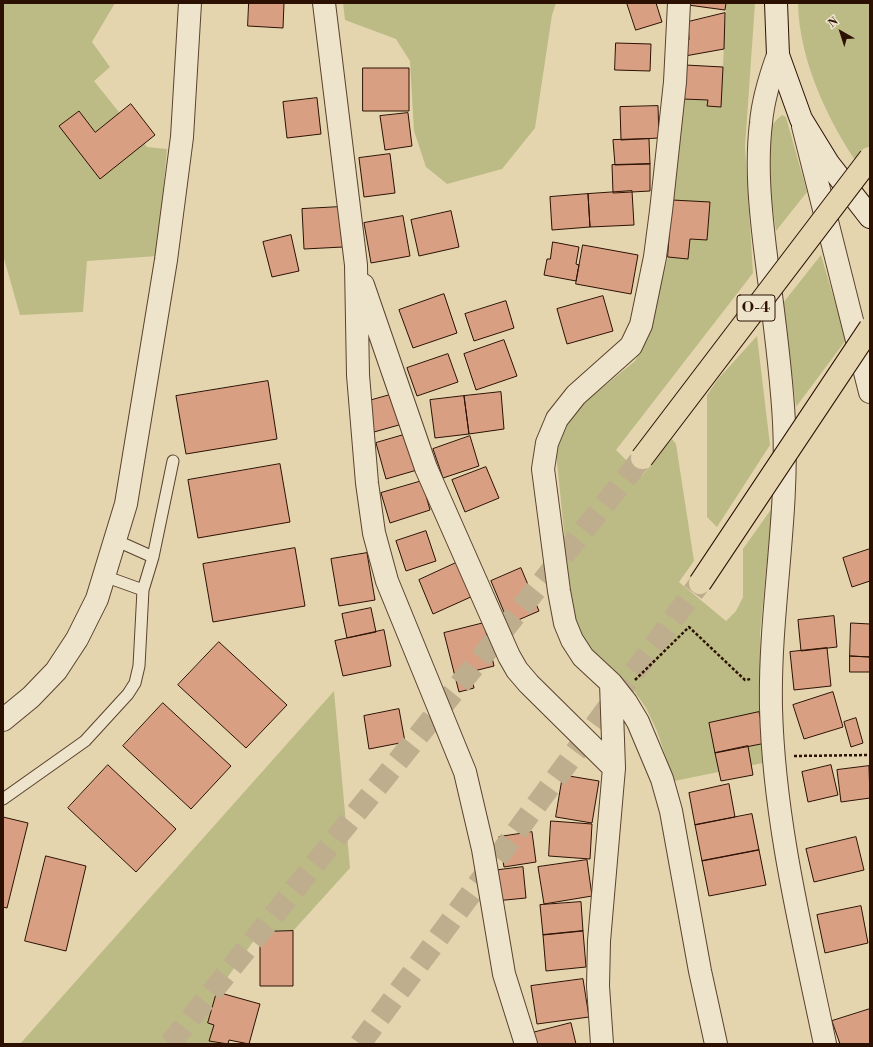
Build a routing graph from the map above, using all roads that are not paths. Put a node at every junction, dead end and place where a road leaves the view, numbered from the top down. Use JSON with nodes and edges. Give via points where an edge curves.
{"nodes":[{"id":1,"x":190,"y":3,"type":"edge"},
{"id":2,"x":324,"y":3,"type":"edge"},
{"id":3,"x":679,"y":3,"type":"edge"},
{"id":4,"x":776,"y":3,"type":"edge"},
{"id":5,"x":778,"y":55,"type":"junction"},
{"id":6,"x":801,"y":119,"type":"junction"},
{"id":7,"x":870,"y":158,"type":"edge"},
{"id":8,"x":870,"y":217,"type":"edge"},
{"id":9,"x":356,"y":265,"type":"junction"},
{"id":10,"x":870,"y":328,"type":"edge"},
{"id":11,"x":870,"y":392,"type":"edge"},
{"id":12,"x":642,"y":458,"type":"tunnel mouth"},
{"id":13,"x":173,"y":461,"type":"dead end"},
{"id":14,"x":115,"y":540,"type":"junction"},
{"id":15,"x":153,"y":557,"type":"junction"},
{"id":16,"x":104,"y":576,"type":"junction"},
{"id":17,"x":700,"y":583,"type":"tunnel mouth"},
{"id":18,"x":143,"y":590,"type":"junction"},
{"id":19,"x":616,"y":689,"type":"junction"},
{"id":20,"x":3,"y":720,"type":"edge"},
{"id":21,"x":614,"y":768,"type":"junction"},
{"id":22,"x":3,"y":799,"type":"edge"},
{"id":23,"x":526,"y":1044,"type":"edge"},
{"id":24,"x":602,"y":1044,"type":"edge"},
{"id":25,"x":716,"y":1044,"type":"edge"},
{"id":26,"x":825,"y":1044,"type":"edge"}],
"edges":[{"from":1,"to":14,"type":"street","via":[[182,137],[166,260],[126,504]]},
{"from":2,"to":9,"type":"street"},
{"from":3,"to":19,"type":"street","via":[[675,82],[656,257],[641,325],[631,346],[576,395],[557,419],[547,443],[544,469],[565,623],[583,657]]},
{"from":4,"to":5,"type":"street"},
{"from":5,"to":6,"type":"street"},
{"from":5,"to":26,"type":"street","via":[[764,102],[758,166],[760,207],[784,422],[784,488],[773,619],[771,706],[779,807]]},
{"from":6,"to":8,"type":"street","via":[[828,163]]},
{"from":6,"to":11,"type":"street"},
{"from":7,"to":12,"type":"highway","number":"O-4","bridge":true},
{"from":9,"to":21,"type":"street","via":[[426,468],[509,656],[529,684]]},
{"from":9,"to":23,"type":"street","via":[[358,375],[374,534],[387,581],[465,772],[483,849],[504,974]]},
{"from":10,"to":17,"type":"highway","bridge":true},
{"from":13,"to":15,"type":"lane"},
{"from":14,"to":15,"type":"lane"},
{"from":14,"to":16,"type":"street"},
{"from":15,"to":18,"type":"lane"},
{"from":16,"to":18,"type":"lane"},
{"from":16,"to":20,"type":"street","via":[[97,599],[77,639],[56,671],[30,698]]},
{"from":18,"to":22,"type":"lane","via":[[139,666],[135,683],[128,694],[85,741]]},
{"from":19,"to":21,"type":"street"},
{"from":19,"to":25,"type":"street","via":[[638,722],[649,746],[671,811]]},
{"from":21,"to":24,"type":"street","via":[[599,941],[598,986]]}]}
